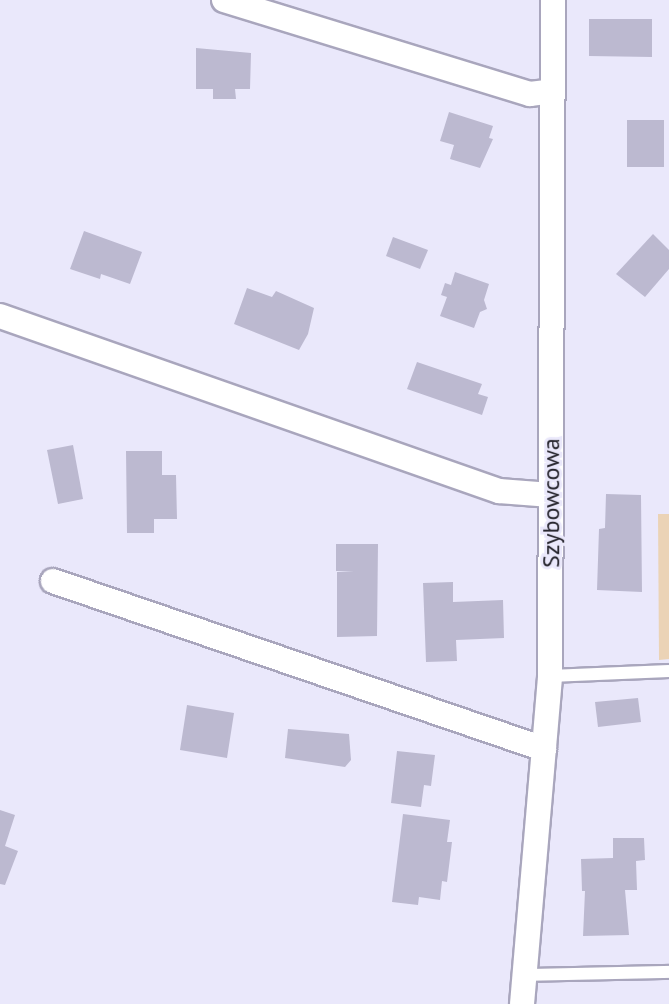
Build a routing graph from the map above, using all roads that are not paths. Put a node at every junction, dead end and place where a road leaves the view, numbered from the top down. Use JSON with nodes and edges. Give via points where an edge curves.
{"nodes":[{"id":1,"x":224,"y":0,"type":"edge"},
{"id":2,"x":553,"y":0,"type":"edge"},
{"id":3,"x":553,"y":91,"type":"junction"},
{"id":4,"x":0,"y":316,"type":"edge"},
{"id":5,"x":551,"y":495,"type":"junction"},
{"id":6,"x":53,"y":581,"type":"dead end"},
{"id":7,"x":669,"y":671,"type":"edge"},
{"id":8,"x":550,"y":676,"type":"junction"},
{"id":9,"x":544,"y":749,"type":"junction"},
{"id":10,"x":669,"y":972,"type":"edge"},
{"id":11,"x":525,"y":975,"type":"junction"},
{"id":12,"x":522,"y":1004,"type":"edge"}],
"edges":[{"from":1,"to":3,"type":"street","via":[[530,94]]},
{"from":2,"to":3,"type":"street","name":"Szybowcowa"},
{"from":3,"to":5,"type":"street","name":"Szybowcowa"},
{"from":4,"to":5,"type":"street","via":[[499,491]]},
{"from":5,"to":8,"type":"street","name":"Szybowcowa"},
{"from":6,"to":9,"type":"street"},
{"from":7,"to":8,"type":"lane"},
{"from":8,"to":9,"type":"street","name":"Szybowcowa"},
{"from":9,"to":11,"type":"street","name":"Szybowcowa"},
{"from":10,"to":11,"type":"lane"},
{"from":11,"to":12,"type":"street","name":"Szybowcowa"}]}
